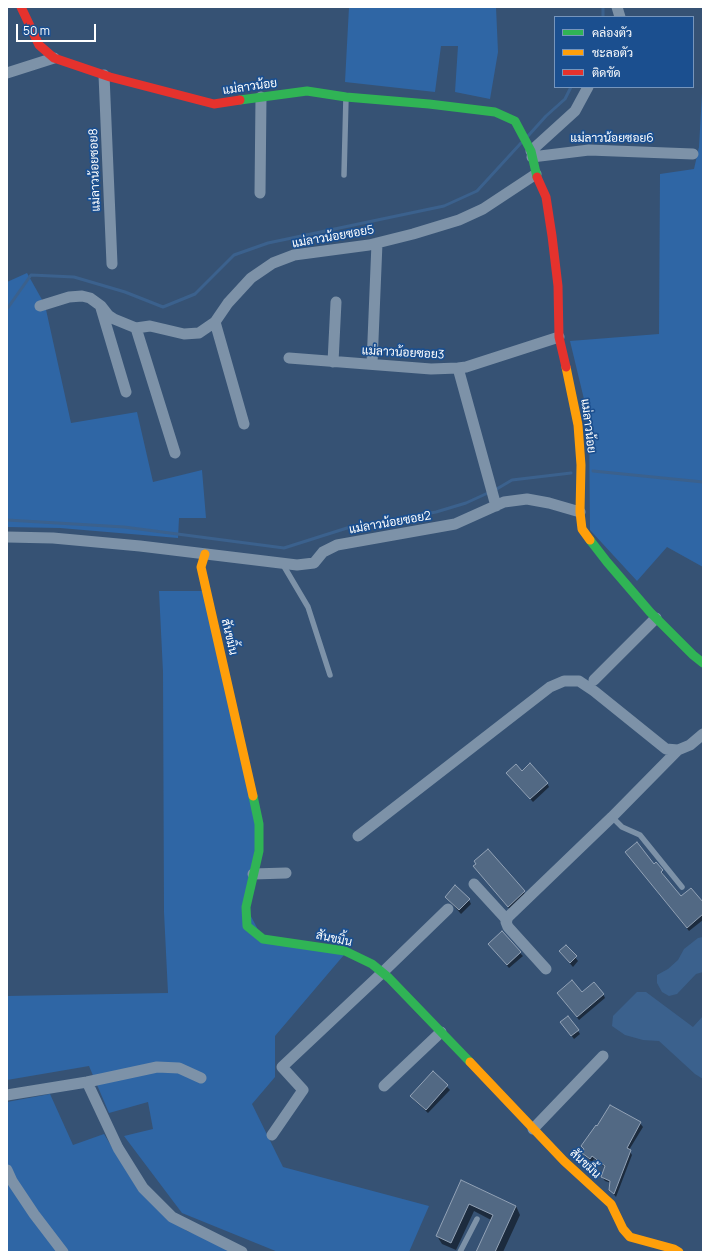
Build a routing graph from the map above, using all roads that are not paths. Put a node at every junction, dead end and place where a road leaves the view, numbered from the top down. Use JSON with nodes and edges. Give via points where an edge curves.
{"nodes":[{"id":1,"x":21,"y":7,"type":"edge"},
{"id":2,"x":54,"y":58,"type":"junction"},
{"id":3,"x":7,"y":73,"type":"edge"},
{"id":4,"x":104,"y":75,"type":"junction"},
{"id":5,"x":587,"y":88,"type":"edge"},
{"id":6,"x":261,"y":97,"type":"junction"},
{"id":7,"x":346,"y":97,"type":"junction"},
{"id":8,"x":531,"y":154,"type":"junction"},
{"id":9,"x":693,"y":154,"type":"dead end"},
{"id":10,"x":344,"y":174,"type":"dead end"},
{"id":11,"x":536,"y":174,"type":"junction"},
{"id":12,"x":260,"y":193,"type":"dead end"},
{"id":13,"x":377,"y":243,"type":"junction"},
{"id":14,"x":112,"y":264,"type":"dead end"},
{"id":15,"x":336,"y":302,"type":"dead end"},
{"id":16,"x":40,"y":306,"type":"dead end"},
{"id":17,"x":101,"y":306,"type":"junction"},
{"id":18,"x":215,"y":322,"type":"junction"},
{"id":19,"x":136,"y":328,"type":"junction"},
{"id":20,"x":559,"y":337,"type":"junction"},
{"id":21,"x":289,"y":358,"type":"dead end"},
{"id":22,"x":333,"y":362,"type":"junction"},
{"id":23,"x":372,"y":364,"type":"junction"},
{"id":24,"x":458,"y":368,"type":"junction"},
{"id":25,"x":126,"y":392,"type":"dead end"},
{"id":26,"x":244,"y":424,"type":"dead end"},
{"id":27,"x":175,"y":453,"type":"dead end"},
{"id":28,"x":496,"y":506,"type":"junction"},
{"id":29,"x":580,"y":512,"type":"junction"},
{"id":30,"x":7,"y":537,"type":"edge"},
{"id":31,"x":205,"y":554,"type":"junction"},
{"id":32,"x":282,"y":563,"type":"junction"},
{"id":33,"x":656,"y":618,"type":"junction"},
{"id":34,"x":703,"y":663,"type":"edge"},
{"id":35,"x":330,"y":675,"type":"dead end"},
{"id":36,"x":594,"y":680,"type":"dead end"},
{"id":37,"x":703,"y":734,"type":"edge"},
{"id":38,"x":678,"y":750,"type":"junction"},
{"id":39,"x":612,"y":817,"type":"junction"},
{"id":40,"x":358,"y":836,"type":"dead end"},
{"id":41,"x":286,"y":873,"type":"dead end"},
{"id":42,"x":253,"y":874,"type":"junction"},
{"id":43,"x":474,"y":884,"type":"dead end"},
{"id":44,"x":682,"y":888,"type":"dead end"},
{"id":45,"x":448,"y":909,"type":"dead end"},
{"id":46,"x":507,"y":920,"type":"junction"},
{"id":47,"x":546,"y":970,"type":"dead end"},
{"id":48,"x":383,"y":972,"type":"junction"},
{"id":49,"x":441,"y":1032,"type":"junction"},
{"id":50,"x":603,"y":1056,"type":"dead end"},
{"id":51,"x":201,"y":1078,"type":"dead end"},
{"id":52,"x":87,"y":1082,"type":"junction"},
{"id":53,"x":384,"y":1086,"type":"dead end"},
{"id":54,"x":7,"y":1095,"type":"edge"},
{"id":55,"x":533,"y":1129,"type":"junction"},
{"id":56,"x":272,"y":1135,"type":"dead end"},
{"id":57,"x":7,"y":1170,"type":"edge"},
{"id":58,"x":477,"y":1219,"type":"dead end"},
{"id":59,"x":63,"y":1252,"type":"edge"},
{"id":60,"x":242,"y":1252,"type":"edge"},
{"id":61,"x":460,"y":1252,"type":"edge"},
{"id":62,"x":679,"y":1252,"type":"edge"}],
"edges":[{"from":1,"to":2,"type":"street","name":"แม่ลาวน้อย","via":[[39,45]]},
{"from":2,"to":3,"type":"street"},
{"from":2,"to":4,"type":"street","name":"แม่ลาวน้อย"},
{"from":4,"to":6,"type":"street","name":"แม่ลาวน้อย","via":[[214,104]]},
{"from":4,"to":14,"type":"street","name":"แม่ลาวน้อยซอย8"},
{"from":5,"to":8,"type":"street","via":[[575,111]]},
{"from":6,"to":7,"type":"street","name":"แม่ลาวน้อย","via":[[307,91]]},
{"from":6,"to":12,"type":"street"},
{"from":7,"to":8,"type":"street","name":"แม่ลาวน้อย","via":[[495,112],[515,121]]},
{"from":7,"to":10,"type":"lane"},
{"from":8,"to":9,"type":"street","name":"แม่ลาวน้อยซอย6","via":[[589,150]]},
{"from":8,"to":11,"type":"street","name":"แม่ลาวน้อย"},
{"from":11,"to":13,"type":"street","name":"แม่ลาวน้อยซอย5","via":[[483,209],[459,220]]},
{"from":11,"to":20,"type":"street","name":"แม่ลาวน้อย","via":[[546,197],[552,236],[558,286]]},
{"from":13,"to":18,"type":"street","name":"แม่ลาวน้อยซอย5","via":[[294,255],[273,262],[251,278]]},
{"from":13,"to":23,"type":"street"},
{"from":15,"to":22,"type":"street"},
{"from":16,"to":17,"type":"street","via":[[69,297],[82,296]]},
{"from":17,"to":19,"type":"street","via":[[114,319]]},
{"from":17,"to":25,"type":"street"},
{"from":18,"to":19,"type":"street","name":"แม่ลาวน้อยซอย5","via":[[199,333],[184,334],[150,326]]},
{"from":18,"to":26,"type":"street"},
{"from":19,"to":27,"type":"street"},
{"from":20,"to":24,"type":"street","name":"แม่ลาวน้อยซอย3"},
{"from":20,"to":29,"type":"street","name":"แม่ลาวน้อย","via":[[578,425],[581,465]]},
{"from":21,"to":22,"type":"street","name":"แม่ลาวน้อยซอย3"},
{"from":22,"to":23,"type":"street","name":"แม่ลาวน้อยซอย3"},
{"from":23,"to":24,"type":"street","name":"แม่ลาวน้อยซอย3","via":[[431,369]]},
{"from":24,"to":28,"type":"street"},
{"from":28,"to":29,"type":"street","name":"แม่ลาวน้อยซอย2","via":[[504,502],[527,499]]},
{"from":28,"to":32,"type":"street","name":"แม่ลาวน้อยซอย2","via":[[455,524],[337,545],[323,552],[314,563]]},
{"from":29,"to":33,"type":"street","name":"แม่ลาวน้อย","via":[[582,529]]},
{"from":30,"to":31,"type":"street","name":"แม่ลาวน้อยซอย2","via":[[53,538]]},
{"from":31,"to":32,"type":"street","name":"แม่ลาวน้อยซอย2"},
{"from":31,"to":42,"type":"street","name":"สันขมิ้น","via":[[201,567],[259,824],[259,851]]},
{"from":32,"to":35,"type":"lane","via":[[308,607]]},
{"from":33,"to":34,"type":"street","name":"แม่ลาวน้อย"},
{"from":33,"to":36,"type":"street"},
{"from":37,"to":38,"type":"street","via":[[690,745]]},
{"from":38,"to":39,"type":"street"},
{"from":38,"to":40,"type":"street","via":[[666,749],[579,681],[564,681],[550,687]]},
{"from":39,"to":44,"type":"lane","via":[[622,827],[640,835]]},
{"from":39,"to":46,"type":"street"},
{"from":41,"to":42,"type":"street"},
{"from":42,"to":48,"type":"street","name":"สันขมิ้น","via":[[246,907],[247,926],[263,940],[345,951]]},
{"from":43,"to":46,"type":"street"},
{"from":45,"to":48,"type":"street"},
{"from":46,"to":47,"type":"street","via":[[508,927]]},
{"from":48,"to":49,"type":"street","name":"สันขมิ้น"},
{"from":48,"to":56,"type":"street","via":[[282,1067],[304,1090]]},
{"from":49,"to":53,"type":"street"},
{"from":49,"to":55,"type":"street","name":"สันขมิ้น"},
{"from":50,"to":55,"type":"street"},
{"from":51,"to":52,"type":"street","via":[[179,1068],[157,1067]]},
{"from":52,"to":54,"type":"street"},
{"from":52,"to":60,"type":"street","via":[[118,1148],[143,1188],[172,1217]]},
{"from":55,"to":62,"type":"street","name":"สันขมิ้น","via":[[611,1204],[623,1229],[630,1237]]},
{"from":57,"to":59,"type":"street","via":[[34,1214]]},
{"from":58,"to":61,"type":"lane"}]}
